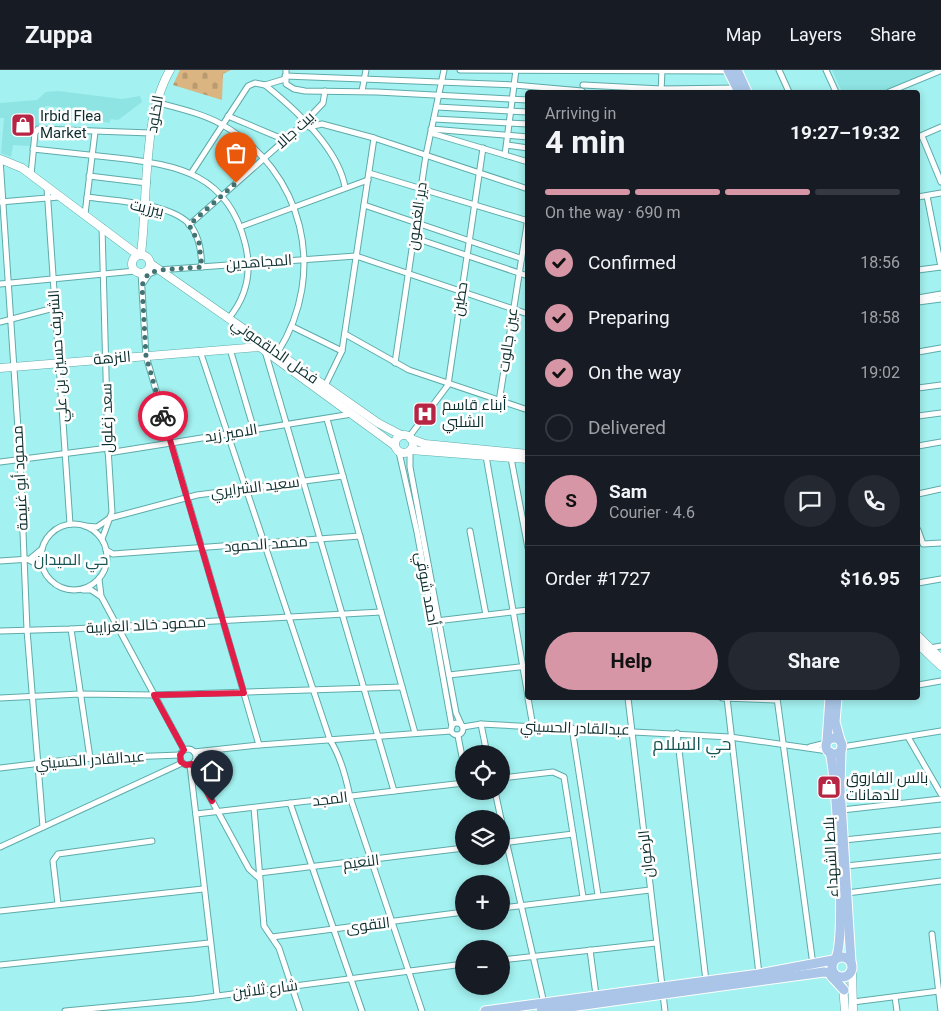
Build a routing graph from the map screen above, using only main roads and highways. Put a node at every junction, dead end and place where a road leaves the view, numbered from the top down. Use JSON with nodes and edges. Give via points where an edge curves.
{"nodes":[{"id":1,"x":170,"y":70,"type":"edge"},
{"id":2,"x":731,"y":70,"type":"edge"},
{"id":3,"x":738,"y":90,"type":"edge"},
{"id":4,"x":746,"y":90,"type":"edge"},
{"id":5,"x":0,"y":159,"type":"edge"},
{"id":6,"x":140,"y":255,"type":"junction"},
{"id":7,"x":151,"y":264,"type":"junction"},
{"id":8,"x":256,"y":336,"type":"junction"},
{"id":9,"x":254,"y":347,"type":"junction"},
{"id":10,"x":0,"y":368,"type":"edge"},
{"id":11,"x":407,"y":437,"type":"junction"},
{"id":12,"x":394,"y":445,"type":"junction"},
{"id":13,"x":410,"y":451,"type":"junction"},
{"id":14,"x":525,"y":454,"type":"edge"},
{"id":15,"x":525,"y":459,"type":"edge"},
{"id":16,"x":920,"y":638,"type":"edge"},
{"id":17,"x":920,"y":646,"type":"edge"},
{"id":18,"x":941,"y":659,"type":"edge"},
{"id":19,"x":941,"y":666,"type":"edge"},
{"id":20,"x":830,"y":700,"type":"edge"},
{"id":21,"x":837,"y":700,"type":"edge"},
{"id":22,"x":841,"y":745,"type":"junction"},
{"id":23,"x":828,"y":747,"type":"junction"},
{"id":24,"x":839,"y":948,"type":"junction"},
{"id":25,"x":850,"y":950,"type":"junction"},
{"id":26,"x":834,"y":959,"type":"junction"},
{"id":27,"x":852,"y":965,"type":"junction"},
{"id":28,"x":829,"y":971,"type":"junction"},
{"id":29,"x":844,"y":990,"type":"joint"},
{"id":30,"x":663,"y":991,"type":"junction"},
{"id":31,"x":598,"y":1003,"type":"edge"},
{"id":32,"x":543,"y":1007,"type":"edge"},
{"id":33,"x":485,"y":1011,"type":"edge"},
{"id":34,"x":845,"y":1011,"type":"edge"},
{"id":35,"x":853,"y":1011,"type":"edge"}],
"edges":[{"from":1,"to":6,"type":"main road","name":"الخلود","via":[[155,102]]},
{"from":2,"to":3,"type":"main road"},
{"from":2,"to":4,"type":"main road"},
{"from":5,"to":6,"type":"main road","via":[[31,175]]},
{"from":6,"to":7,"type":"main road","via":[[147,256]]},
{"from":6,"to":7,"type":"main road","via":[[132,262],[138,272],[147,271]]},
{"from":7,"to":8,"type":"main road","name":"فضل الدلقموني"},
{"from":8,"to":9,"type":"main road","via":[[259,342]]},
{"from":8,"to":11,"type":"main road","name":"فضل الدلقموني","via":[[378,423]]},
{"from":9,"to":10,"type":"main road","name":"النزهة"},
{"from":9,"to":12,"type":"main road","via":[[265,350]]},
{"from":11,"to":12,"type":"main road","via":[[396,439]]},
{"from":11,"to":13,"type":"main road","via":[[413,443]]},
{"from":11,"to":14,"type":"main road","name":"فضل الدلقموني","via":[[426,444]]},
{"from":12,"to":13,"type":"main road","via":[[399,452]]},
{"from":13,"to":15,"type":"main road"},
{"from":16,"to":18,"type":"main road"},
{"from":17,"to":19,"type":"main road"},
{"from":20,"to":23,"type":"main road","name":"بلاط الشهداء"},
{"from":21,"to":22,"type":"main road","name":"بلاط الشهداء","via":[[835,722]]},
{"from":22,"to":23,"type":"main road","via":[[837,753]]},
{"from":22,"to":23,"type":"main road","via":[[832,738]]},
{"from":22,"to":25,"type":"main road","name":"بلاط الشهداء"},
{"from":23,"to":24,"type":"main road","name":"بلاط الشهداء","via":[[839,858]]},
{"from":24,"to":25,"type":"main road"},
{"from":24,"to":26,"type":"main road","name":"بلاط الشهداء"},
{"from":25,"to":27,"type":"main road","name":"بلاط الشهداء"},
{"from":26,"to":27,"type":"main road","via":[[844,956]]},
{"from":26,"to":28,"type":"main road","name":"بلاط الشهداء"},
{"from":27,"to":28,"type":"main road","via":[[845,977]]},
{"from":27,"to":35,"type":"main road","name":"بلاط الشهداء"},
{"from":28,"to":29,"type":"main road"},
{"from":28,"to":30,"type":"main road"},
{"from":28,"to":30,"type":"main road","via":[[813,965],[706,980]]},
{"from":29,"to":34,"type":"main road"},
{"from":30,"to":31,"type":"main road"},
{"from":31,"to":32,"type":"main road"},
{"from":32,"to":33,"type":"main road"}]}
